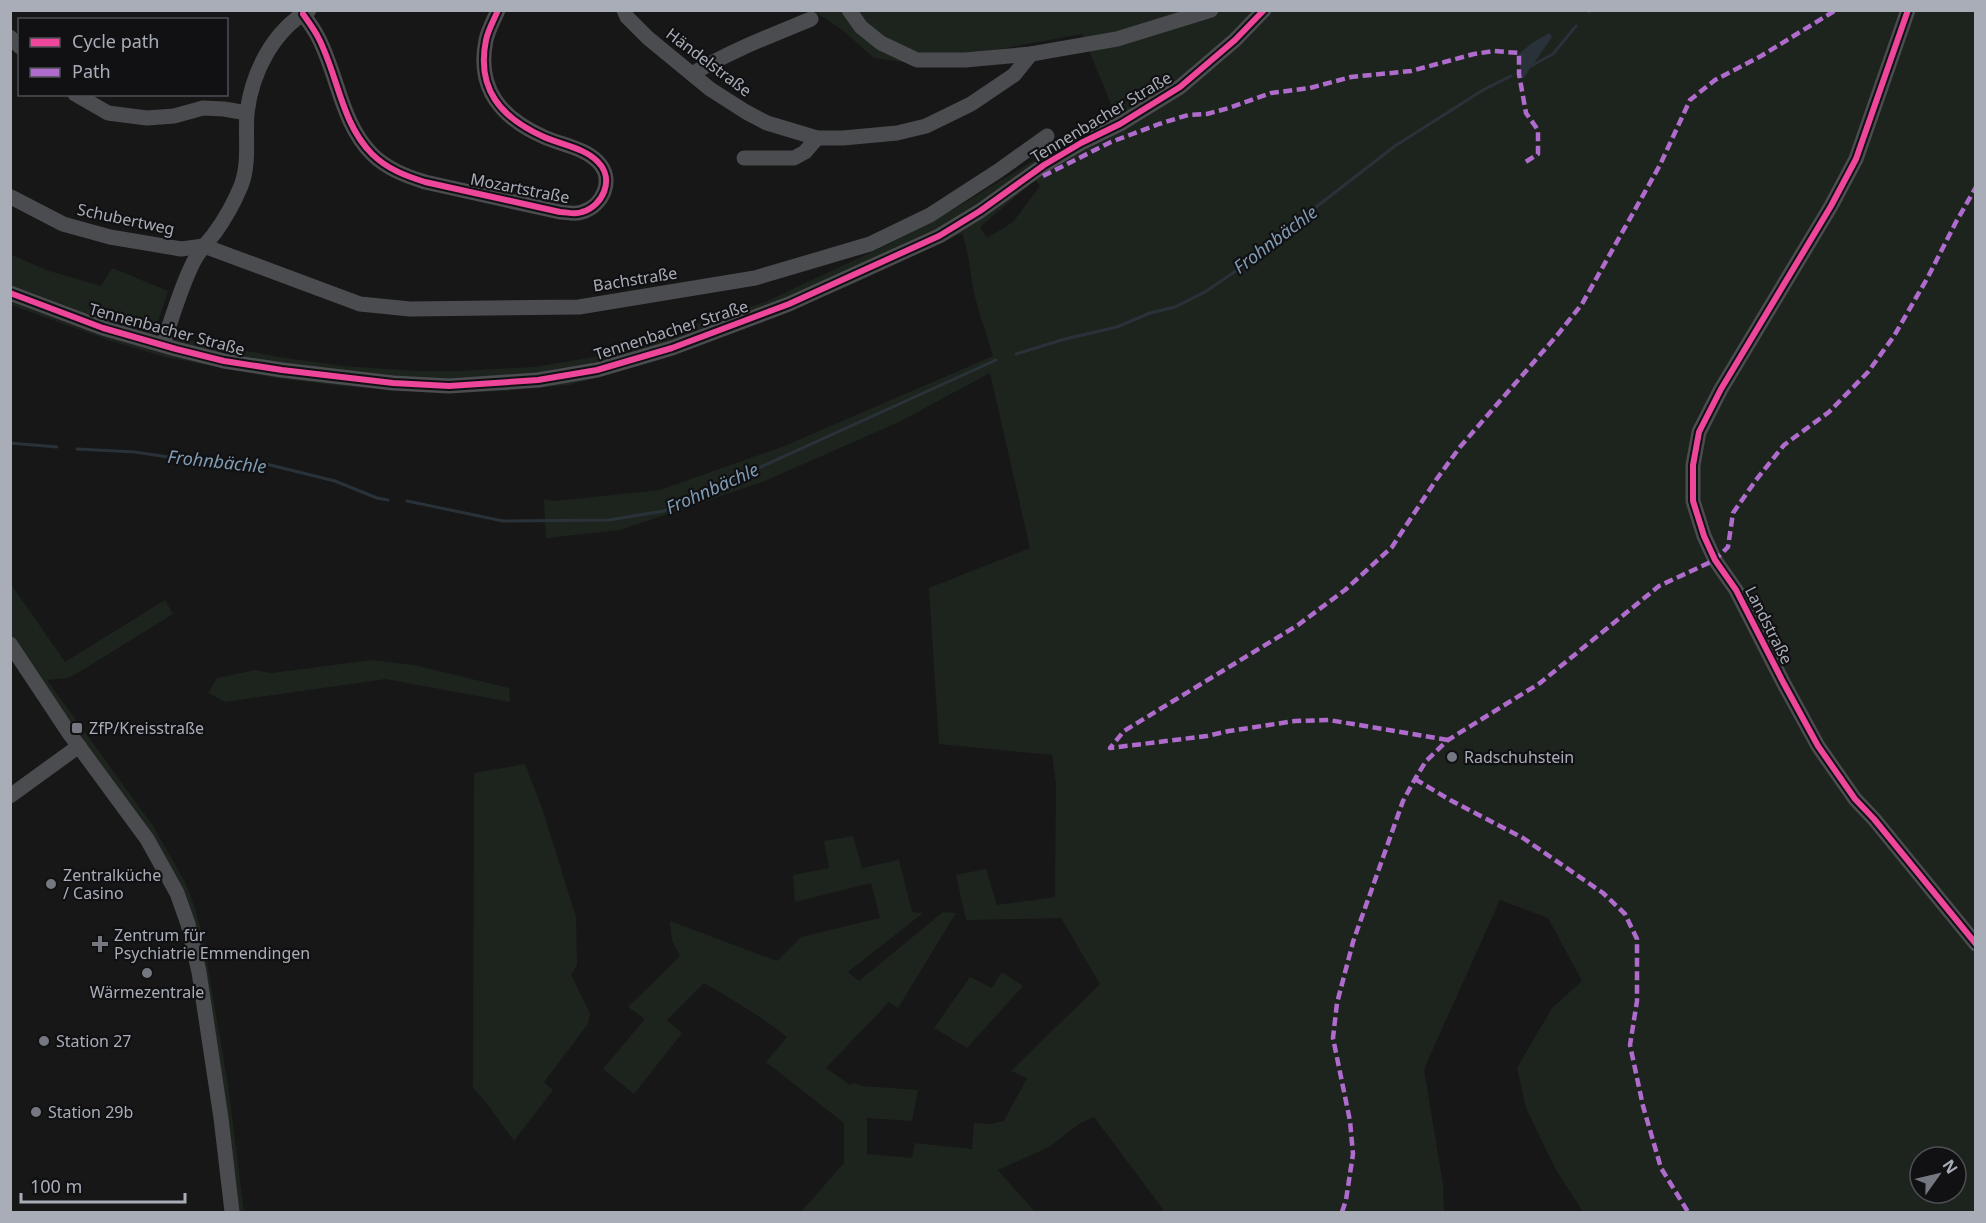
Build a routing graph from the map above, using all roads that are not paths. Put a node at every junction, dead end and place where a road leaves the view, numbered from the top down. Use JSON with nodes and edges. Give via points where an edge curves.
{"nodes":[{"id":1,"x":498,"y":10,"type":"edge"},
{"id":2,"x":624,"y":10,"type":"edge"},
{"id":3,"x":849,"y":10,"type":"edge"},
{"id":4,"x":1211,"y":10,"type":"edge"},
{"id":5,"x":1264,"y":10,"type":"edge"},
{"id":6,"x":1908,"y":10,"type":"edge"},
{"id":7,"x":306,"y":12,"type":"edge"},
{"id":8,"x":811,"y":19,"type":"dead end"},
{"id":9,"x":1031,"y":54,"type":"junction"},
{"id":10,"x":692,"y":74,"type":"junction"},
{"id":11,"x":78,"y":96,"type":"edge"},
{"id":12,"x":248,"y":113,"type":"junction"},
{"id":13,"x":1047,"y":136,"type":"dead end"},
{"id":14,"x":817,"y":138,"type":"junction"},
{"id":15,"x":744,"y":158,"type":"dead end"},
{"id":16,"x":11,"y":197,"type":"edge"},
{"id":17,"x":204,"y":246,"type":"junction"},
{"id":18,"x":10,"y":293,"type":"edge"},
{"id":19,"x":163,"y":345,"type":"junction"},
{"id":20,"x":10,"y":644,"type":"edge"},
{"id":21,"x":79,"y":746,"type":"junction"},
{"id":22,"x":10,"y":796,"type":"edge"},
{"id":23,"x":1976,"y":944,"type":"edge"},
{"id":24,"x":232,"y":1212,"type":"edge"}],
"edges":[{"from":1,"to":7,"type":"street","name":"Mozartstraße","via":[[486,39],[483,68],[487,85],[494,99],[517,123],[592,156],[601,164],[606,183],[604,195],[593,208],[579,214],[560,212],[425,182],[388,167],[360,139]]},
{"from":2,"to":10,"type":"street","name":"Händelstraße","via":[[648,38]]},
{"from":3,"to":9,"type":"street","via":[[861,27],[881,43],[917,60]]},
{"from":4,"to":9,"type":"street","via":[[1117,39]]},
{"from":5,"to":19,"type":"street","name":"Tennenbacher Straße","via":[[1180,87],[1053,160],[939,236],[789,304],[634,360],[538,380],[449,386],[282,370],[224,361]]},
{"from":6,"to":23,"type":"street","name":"Landstraße","via":[[1856,159],[1699,432],[1693,465],[1693,501],[1715,560],[1736,590],[1818,746],[1855,799]]},
{"from":7,"to":12,"type":"street","via":[[274,41],[260,66]]},
{"from":8,"to":10,"type":"street","via":[[747,45]]},
{"from":9,"to":14,"type":"street","name":"Händelstraße","via":[[1014,75],[971,104],[926,126],[897,134]]},
{"from":10,"to":14,"type":"street","name":"Händelstraße","via":[[767,123]]},
{"from":11,"to":12,"type":"street","via":[[108,113],[147,118],[203,108]]},
{"from":12,"to":17,"type":"street","via":[[242,182],[226,218]]},
{"from":13,"to":17,"type":"street","name":"Bachstraße","via":[[930,215],[870,244],[755,278],[579,307],[410,309],[360,304]]},
{"from":14,"to":15,"type":"street","via":[[794,158]]},
{"from":16,"to":17,"type":"street","name":"Schubertweg","via":[[63,224],[101,234],[181,249]]},
{"from":17,"to":19,"type":"street","via":[[193,263]]},
{"from":18,"to":19,"type":"street","name":"Tennenbacher Straße","via":[[103,328]]},
{"from":20,"to":21,"type":"street"},
{"from":21,"to":22,"type":"street"},
{"from":21,"to":24,"type":"street","via":[[156,852],[188,924],[199,972]]}]}
